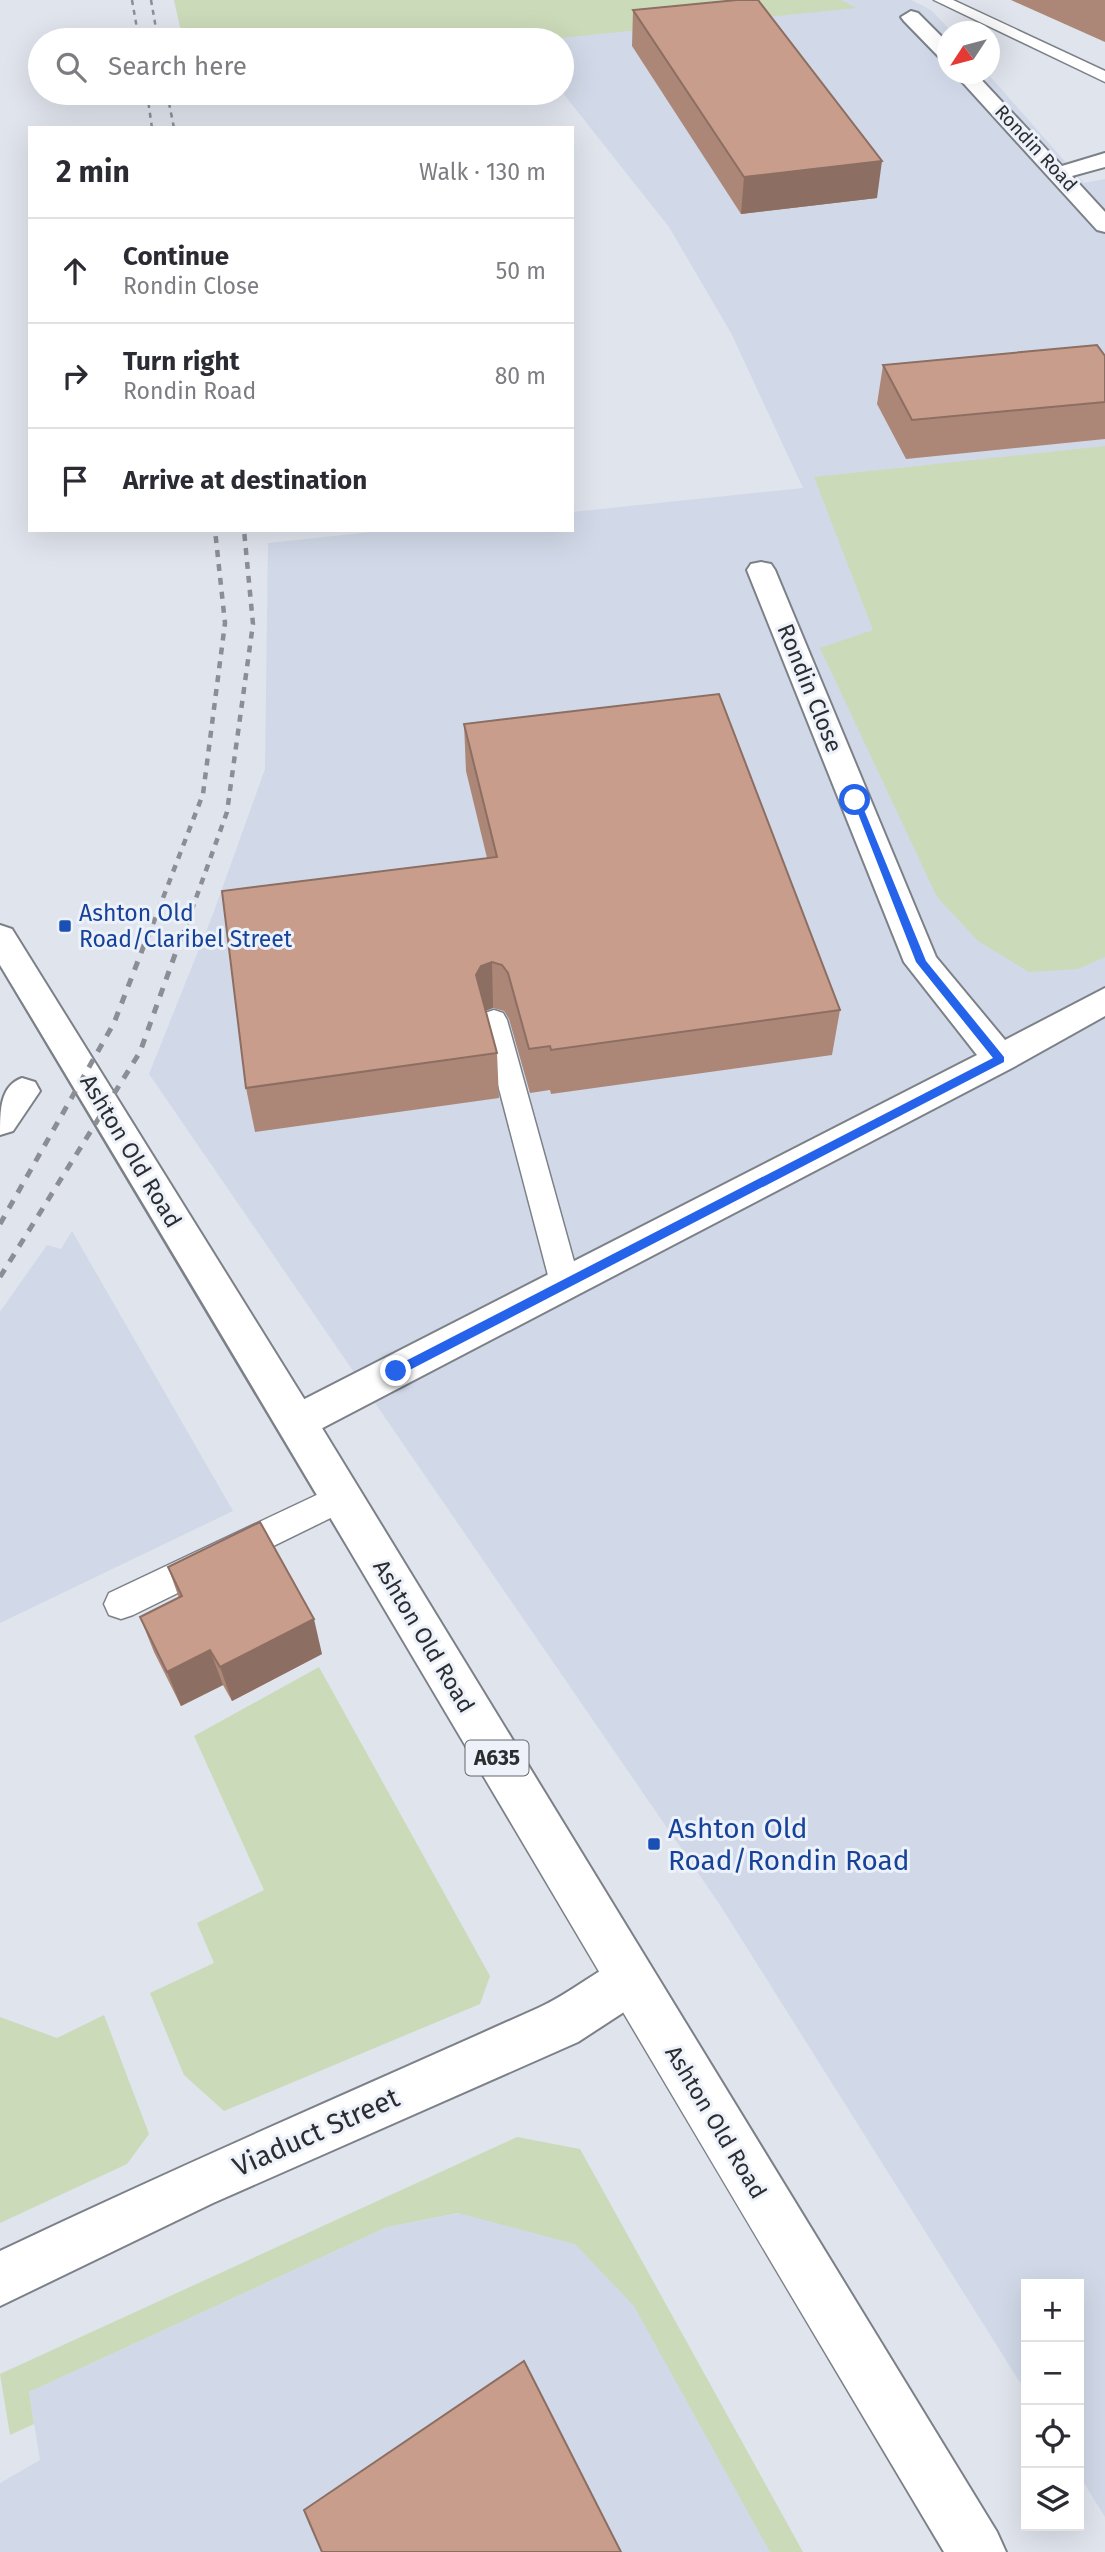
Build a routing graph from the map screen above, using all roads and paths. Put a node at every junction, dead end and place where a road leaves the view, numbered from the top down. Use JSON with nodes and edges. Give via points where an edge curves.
{"nodes":[{"id":1,"x":941,"y":0,"type":"edge"},
{"id":2,"x":911,"y":17,"type":"dead end"},
{"id":3,"x":937,"y":44,"type":"edge"},
{"id":4,"x":1105,"y":77,"type":"edge"},
{"id":5,"x":975,"y":84,"type":"edge"},
{"id":6,"x":1105,"y":160,"type":"edge"},
{"id":7,"x":1060,"y":173,"type":"junction"},
{"id":8,"x":1105,"y":225,"type":"edge"},
{"id":9,"x":761,"y":570,"type":"dead end"},
{"id":10,"x":0,"y":937,"type":"edge"},
{"id":11,"x":1105,"y":1000,"type":"edge"},
{"id":12,"x":494,"y":1020,"type":"dead end"},
{"id":13,"x":1000,"y":1059,"type":"junction"},
{"id":14,"x":22,"y":1091,"type":"dead end"},
{"id":15,"x":0,"y":1121,"type":"edge"},
{"id":16,"x":565,"y":1283,"type":"junction"},
{"id":17,"x":297,"y":1422,"type":"junction"},
{"id":18,"x":342,"y":1497,"type":"junction"},
{"id":19,"x":121,"y":1604,"type":"dead end"},
{"id":20,"x":630,"y":1980,"type":"junction"},
{"id":21,"x":0,"y":2279,"type":"edge"},
{"id":22,"x":977,"y":2552,"type":"edge"}],
"edges":[{"from":1,"to":4,"type":"lane"},
{"from":2,"to":3,"type":"main road"},
{"from":5,"to":7,"type":"main road","name":"Rondin Road"},
{"from":6,"to":7,"type":"main road"},
{"from":7,"to":8,"type":"main road","name":"Rondin Road"},
{"from":9,"to":13,"type":"main road","name":"Rondin Close","via":[[921,962]]},
{"from":10,"to":17,"type":"main road","name":"Ashton Old Road","number":"A635"},
{"from":11,"to":13,"type":"main road"},
{"from":12,"to":16,"type":"lane"},
{"from":13,"to":16,"type":"main road"},
{"from":14,"to":15,"type":"main road"},
{"from":16,"to":17,"type":"main road"},
{"from":17,"to":18,"type":"main road","name":"Ashton Old Road","number":"A635"},
{"from":18,"to":19,"type":"lane"},
{"from":18,"to":20,"type":"main road","name":"Ashton Old Road","number":"A635"},
{"from":20,"to":21,"type":"main road","name":"Viaduct Street","via":[[560,2024],[195,2185]]},
{"from":20,"to":22,"type":"main road","name":"Ashton Old Road","number":"A635"}]}
